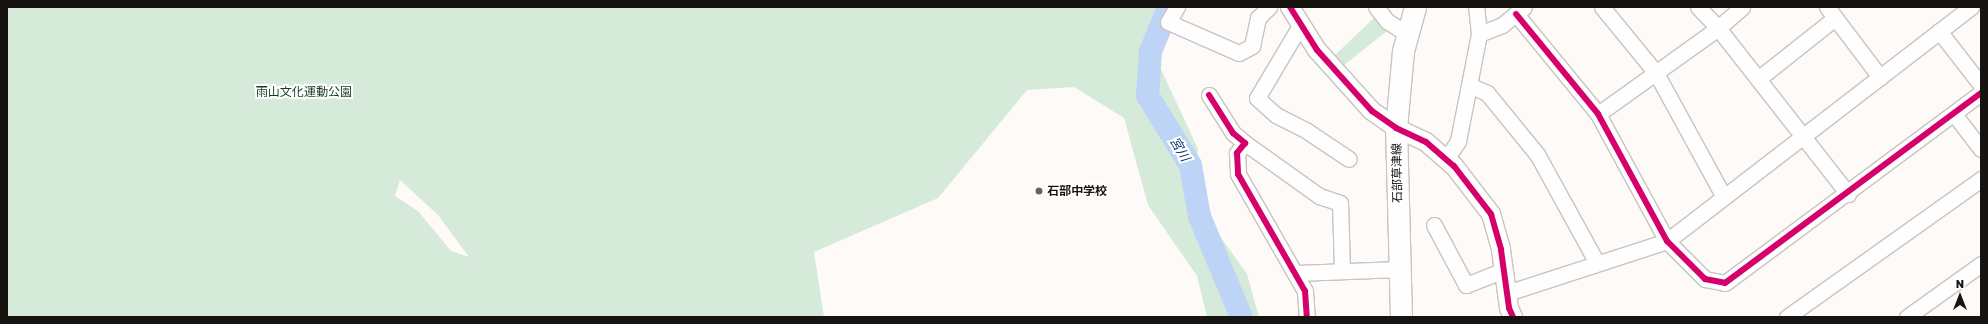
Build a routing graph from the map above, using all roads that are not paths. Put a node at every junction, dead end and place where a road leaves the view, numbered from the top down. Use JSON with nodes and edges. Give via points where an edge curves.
{"nodes":[{"id":1,"x":1177,"y":7,"type":"edge"},
{"id":2,"x":1269,"y":7,"type":"edge"},
{"id":3,"x":1290,"y":7,"type":"edge"},
{"id":4,"x":1376,"y":7,"type":"edge"},
{"id":5,"x":1415,"y":7,"type":"edge"},
{"id":6,"x":1476,"y":7,"type":"edge"},
{"id":7,"x":1602,"y":7,"type":"edge"},
{"id":8,"x":1698,"y":7,"type":"edge"},
{"id":9,"x":1742,"y":7,"type":"edge"},
{"id":10,"x":1971,"y":7,"type":"edge"},
{"id":11,"x":1520,"y":10,"type":"edge"},
{"id":12,"x":1831,"y":12,"type":"edge"},
{"id":13,"x":1301,"y":24,"type":"junction"},
{"id":14,"x":1718,"y":28,"type":"junction"},
{"id":15,"x":1939,"y":31,"type":"junction"},
{"id":16,"x":1407,"y":34,"type":"junction"},
{"id":17,"x":1479,"y":34,"type":"junction"},
{"id":18,"x":1656,"y":73,"type":"junction"},
{"id":19,"x":1880,"y":77,"type":"junction"},
{"id":20,"x":1758,"y":79,"type":"junction"},
{"id":21,"x":1469,"y":85,"type":"junction"},
{"id":22,"x":1981,"y":85,"type":"edge"},
{"id":23,"x":1981,"y":93,"type":"edge"},
{"id":24,"x":1208,"y":95,"type":"dead end"},
{"id":25,"x":1598,"y":114,"type":"junction"},
{"id":26,"x":1954,"y":114,"type":"junction"},
{"id":27,"x":1396,"y":128,"type":"junction"},
{"id":28,"x":1803,"y":136,"type":"junction"},
{"id":29,"x":1245,"y":143,"type":"junction"},
{"id":30,"x":1981,"y":149,"type":"edge"},
{"id":31,"x":1446,"y":158,"type":"junction"},
{"id":32,"x":1349,"y":159,"type":"dead end"},
{"id":33,"x":1981,"y":179,"type":"edge"},
{"id":34,"x":1848,"y":194,"type":"junction"},
{"id":35,"x":1724,"y":197,"type":"junction"},
{"id":36,"x":1434,"y":225,"type":"dead end"},
{"id":37,"x":1667,"y":241,"type":"junction"},
{"id":38,"x":1597,"y":263,"type":"junction"},
{"id":39,"x":1981,"y":264,"type":"edge"},
{"id":40,"x":1400,"y":269,"type":"junction"},
{"id":41,"x":1342,"y":270,"type":"junction"},
{"id":42,"x":1504,"y":270,"type":"junction"},
{"id":43,"x":1297,"y":273,"type":"junction"},
{"id":44,"x":1507,"y":293,"type":"junction"},
{"id":45,"x":1307,"y":317,"type":"edge"},
{"id":46,"x":1401,"y":317,"type":"edge"},
{"id":47,"x":1513,"y":317,"type":"edge"},
{"id":48,"x":1787,"y":317,"type":"edge"},
{"id":49,"x":1907,"y":317,"type":"edge"}],
"edges":[{"from":1,"to":2,"type":"street","via":[[1168,22],[1239,53],[1252,46],[1258,18]]},
{"from":3,"to":13,"type":"street"},
{"from":4,"to":16,"type":"street","via":[[1387,21]]},
{"from":5,"to":16,"type":"main road","name":"石部草津線"},
{"from":6,"to":17,"type":"street"},
{"from":7,"to":18,"type":"street"},
{"from":8,"to":14,"type":"street"},
{"from":9,"to":14,"type":"street"},
{"from":10,"to":15,"type":"street"},
{"from":11,"to":17,"type":"street","via":[[1502,25]]},
{"from":11,"to":25,"type":"street"},
{"from":12,"to":19,"type":"street"},
{"from":12,"to":20,"type":"street"},
{"from":13,"to":27,"type":"street","via":[[1317,50],[1372,111]]},
{"from":13,"to":32,"type":"street","via":[[1257,98],[1276,115],[1307,131]]},
{"from":14,"to":18,"type":"street"},
{"from":14,"to":20,"type":"street"},
{"from":15,"to":19,"type":"street"},
{"from":15,"to":22,"type":"street"},
{"from":16,"to":27,"type":"main road","name":"石部草津線"},
{"from":17,"to":21,"type":"street"},
{"from":18,"to":25,"type":"street"},
{"from":18,"to":35,"type":"street"},
{"from":19,"to":28,"type":"street"},
{"from":20,"to":28,"type":"street"},
{"from":21,"to":31,"type":"street","via":[[1458,141]]},
{"from":21,"to":38,"type":"street","via":[[1487,93],[1537,154]]},
{"from":23,"to":26,"type":"street"},
{"from":24,"to":29,"type":"street","via":[[1233,133]]},
{"from":25,"to":37,"type":"street"},
{"from":26,"to":30,"type":"street"},
{"from":26,"to":34,"type":"street"},
{"from":27,"to":31,"type":"street","via":[[1426,142]]},
{"from":27,"to":40,"type":"main road","name":"石部草津線"},
{"from":28,"to":34,"type":"street"},
{"from":28,"to":35,"type":"street"},
{"from":29,"to":41,"type":"street","via":[[1319,196],[1340,203]]},
{"from":29,"to":43,"type":"street","via":[[1237,153],[1238,174]]},
{"from":31,"to":42,"type":"street","via":[[1491,214]]},
{"from":33,"to":48,"type":"street"},
{"from":34,"to":37,"type":"street","via":[[1725,282],[1705,279]]},
{"from":35,"to":37,"type":"street"},
{"from":36,"to":42,"type":"street","via":[[1466,285]]},
{"from":37,"to":38,"type":"street"},
{"from":38,"to":44,"type":"street"},
{"from":39,"to":49,"type":"street"},
{"from":40,"to":41,"type":"street"},
{"from":40,"to":46,"type":"main road","name":"石部草津線"},
{"from":41,"to":43,"type":"street"},
{"from":42,"to":44,"type":"street"},
{"from":43,"to":45,"type":"street","via":[[1305,291]]},
{"from":44,"to":47,"type":"street"}]}
